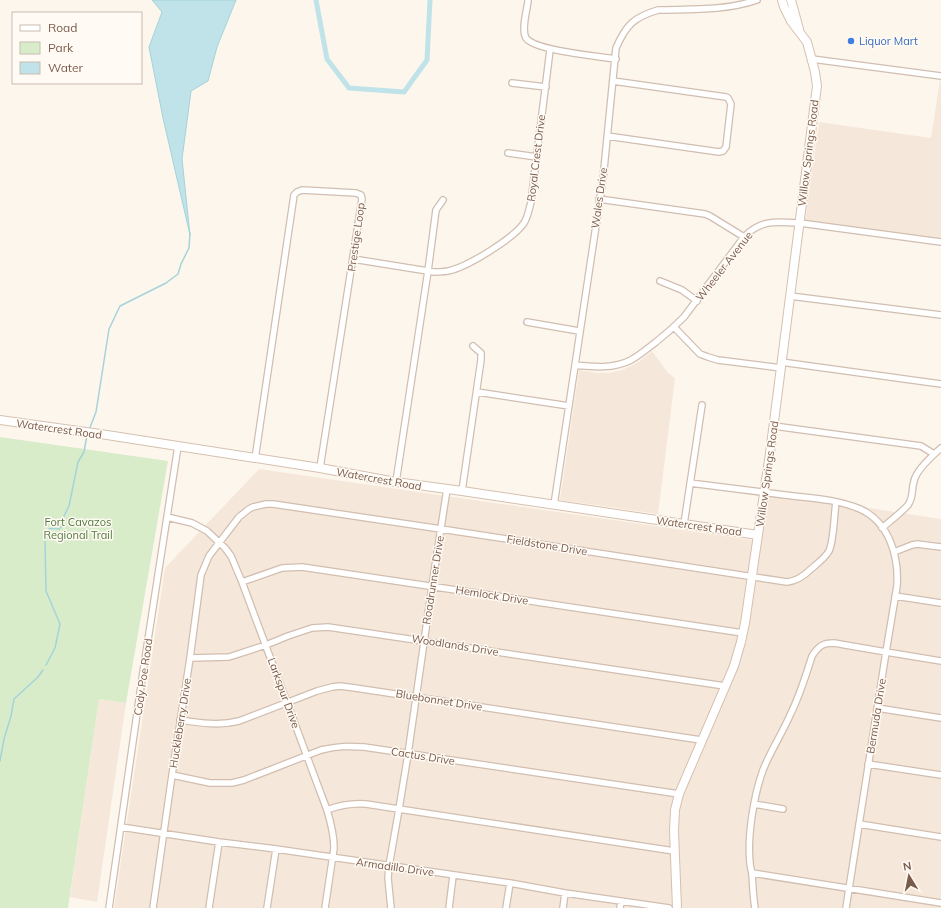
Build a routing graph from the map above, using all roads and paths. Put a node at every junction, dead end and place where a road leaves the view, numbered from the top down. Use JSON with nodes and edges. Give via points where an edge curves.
{"nodes":[{"id":1,"x":757,"y":0,"type":"edge"},
{"id":2,"x":782,"y":0,"type":"edge"},
{"id":3,"x":791,"y":0,"type":"edge"},
{"id":4,"x":528,"y":1,"type":"dead end"},
{"id":5,"x":800,"y":32,"type":"junction"},
{"id":6,"x":550,"y":50,"type":"junction"},
{"id":7,"x":616,"y":59,"type":"junction"},
{"id":8,"x":812,"y":59,"type":"junction"},
{"id":9,"x":941,"y":76,"type":"edge"},
{"id":10,"x":613,"y":81,"type":"junction"},
{"id":11,"x":512,"y":83,"type":"dead end"},
{"id":12,"x":546,"y":87,"type":"junction"},
{"id":13,"x":608,"y":136,"type":"junction"},
{"id":14,"x":508,"y":153,"type":"dead end"},
{"id":15,"x":537,"y":157,"type":"junction"},
{"id":16,"x":599,"y":199,"type":"junction"},
{"id":17,"x":442,"y":200,"type":"dead end"},
{"id":18,"x":800,"y":224,"type":"junction"},
{"id":19,"x":744,"y":238,"type":"junction"},
{"id":20,"x":941,"y":242,"type":"edge"},
{"id":21,"x":353,"y":259,"type":"junction"},
{"id":22,"x":428,"y":271,"type":"junction"},
{"id":23,"x":660,"y":281,"type":"dead end"},
{"id":24,"x":790,"y":296,"type":"junction"},
{"id":25,"x":697,"y":300,"type":"junction"},
{"id":26,"x":941,"y":315,"type":"edge"},
{"id":27,"x":527,"y":322,"type":"dead end"},
{"id":28,"x":674,"y":327,"type":"junction"},
{"id":29,"x":579,"y":331,"type":"junction"},
{"id":30,"x":473,"y":346,"type":"dead end"},
{"id":31,"x":575,"y":365,"type":"junction"},
{"id":32,"x":781,"y":365,"type":"junction"},
{"id":33,"x":941,"y":384,"type":"edge"},
{"id":34,"x":477,"y":392,"type":"junction"},
{"id":35,"x":702,"y":405,"type":"dead end"},
{"id":36,"x":569,"y":406,"type":"junction"},
{"id":37,"x":0,"y":420,"type":"edge"},
{"id":38,"x":774,"y":426,"type":"junction"},
{"id":39,"x":178,"y":446,"type":"junction"},
{"id":40,"x":941,"y":448,"type":"edge"},
{"id":41,"x":934,"y":454,"type":"junction"},
{"id":42,"x":255,"y":458,"type":"junction"},
{"id":43,"x":320,"y":468,"type":"junction"},
{"id":44,"x":396,"y":482,"type":"junction"},
{"id":45,"x":690,"y":483,"type":"junction"},
{"id":46,"x":447,"y":489,"type":"junction"},
{"id":47,"x":462,"y":491,"type":"junction"},
{"id":48,"x":764,"y":492,"type":"junction"},
{"id":49,"x":836,"y":502,"type":"junction"},
{"id":50,"x":554,"y":505,"type":"junction"},
{"id":51,"x":167,"y":517,"type":"junction"},
{"id":52,"x":684,"y":524,"type":"junction"},
{"id":53,"x":882,"y":528,"type":"junction"},
{"id":54,"x":441,"y":529,"type":"junction"},
{"id":55,"x":758,"y":535,"type":"junction"},
{"id":56,"x":220,"y":543,"type":"junction"},
{"id":57,"x":941,"y":547,"type":"edge"},
{"id":58,"x":894,"y":552,"type":"junction"},
{"id":59,"x":752,"y":577,"type":"junction"},
{"id":60,"x":242,"y":582,"type":"junction"},
{"id":61,"x":432,"y":586,"type":"junction"},
{"id":62,"x":895,"y":596,"type":"junction"},
{"id":63,"x":941,"y":603,"type":"edge"},
{"id":64,"x":743,"y":633,"type":"junction"},
{"id":65,"x":424,"y":641,"type":"junction"},
{"id":66,"x":266,"y":645,"type":"junction"},
{"id":67,"x":886,"y":652,"type":"junction"},
{"id":68,"x":190,"y":658,"type":"junction"},
{"id":69,"x":941,"y":661,"type":"edge"},
{"id":70,"x":725,"y":686,"type":"junction"},
{"id":71,"x":416,"y":697,"type":"junction"},
{"id":72,"x":287,"y":702,"type":"junction"},
{"id":73,"x":877,"y":708,"type":"junction"},
{"id":74,"x":941,"y":718,"type":"edge"},
{"id":75,"x":180,"y":720,"type":"junction"},
{"id":76,"x":702,"y":740,"type":"junction"},
{"id":77,"x":408,"y":754,"type":"junction"},
{"id":78,"x":306,"y":755,"type":"junction"},
{"id":79,"x":868,"y":764,"type":"junction"},
{"id":80,"x":172,"y":775,"type":"junction"},
{"id":81,"x":941,"y":775,"type":"edge"},
{"id":82,"x":679,"y":794,"type":"junction"},
{"id":83,"x":754,"y":804,"type":"junction"},
{"id":84,"x":399,"y":809,"type":"junction"},
{"id":85,"x":783,"y":809,"type":"dead end"},
{"id":86,"x":327,"y":810,"type":"junction"},
{"id":87,"x":859,"y":824,"type":"junction"},
{"id":88,"x":121,"y":827,"type":"junction"},
{"id":89,"x":163,"y":834,"type":"junction"},
{"id":90,"x":941,"y":837,"type":"edge"},
{"id":91,"x":219,"y":842,"type":"junction"},
{"id":92,"x":276,"y":849,"type":"junction"},
{"id":93,"x":674,"y":851,"type":"junction"},
{"id":94,"x":333,"y":858,"type":"junction"},
{"id":95,"x":389,"y":866,"type":"junction"},
{"id":96,"x":752,"y":873,"type":"junction"},
{"id":97,"x":453,"y":876,"type":"junction"},
{"id":98,"x":510,"y":883,"type":"junction"},
{"id":99,"x":849,"y":889,"type":"junction"},
{"id":100,"x":565,"y":893,"type":"junction"},
{"id":101,"x":621,"y":901,"type":"junction"},
{"id":102,"x":941,"y":903,"type":"edge"},
{"id":103,"x":109,"y":908,"type":"edge"},
{"id":104,"x":153,"y":908,"type":"edge"},
{"id":105,"x":209,"y":908,"type":"edge"},
{"id":106,"x":267,"y":908,"type":"edge"},
{"id":107,"x":325,"y":908,"type":"edge"},
{"id":108,"x":391,"y":908,"type":"edge"},
{"id":109,"x":449,"y":908,"type":"edge"},
{"id":110,"x":506,"y":908,"type":"edge"},
{"id":111,"x":563,"y":908,"type":"edge"},
{"id":112,"x":620,"y":908,"type":"edge"},
{"id":113,"x":670,"y":908,"type":"edge"},
{"id":114,"x":677,"y":908,"type":"edge"},
{"id":115,"x":755,"y":908,"type":"edge"},
{"id":116,"x":846,"y":908,"type":"edge"}],
"edges":[{"from":1,"to":7,"type":"street","name":"Wales Drive","via":[[720,8],[658,10],[638,18],[629,25],[616,48]]},
{"from":2,"to":5,"type":"street","name":"Willow Springs Road","via":[[791,21]]},
{"from":3,"to":5,"type":"street","name":"Willow Springs Road"},
{"from":4,"to":6,"type":"street","via":[[524,30],[526,38],[533,44]]},
{"from":5,"to":8,"type":"street","name":"Willow Springs Road","via":[[807,42]]},
{"from":6,"to":7,"type":"street"},
{"from":6,"to":12,"type":"street","name":"Royal Crest Drive"},
{"from":7,"to":10,"type":"street","name":"Wales Drive"},
{"from":8,"to":9,"type":"street"},
{"from":8,"to":18,"type":"street","name":"Willow Springs Road","via":[[816,86]]},
{"from":10,"to":13,"type":"street","name":"Wales Drive"},
{"from":10,"to":13,"type":"street","via":[[726,97],[731,104],[726,147],[723,151]]},
{"from":11,"to":12,"type":"street"},
{"from":12,"to":15,"type":"street","name":"Royal Crest Drive"},
{"from":13,"to":16,"type":"street","name":"Wales Drive"},
{"from":14,"to":15,"type":"street"},
{"from":15,"to":22,"type":"street","name":"Royal Crest Drive","via":[[531,202],[525,222],[518,230],[469,263],[441,272]]},
{"from":16,"to":19,"type":"street","via":[[705,214]]},
{"from":16,"to":29,"type":"street","name":"Wales Drive"},
{"from":17,"to":22,"type":"street","via":[[436,210]]},
{"from":18,"to":19,"type":"street","name":"Wheeler Avenue","via":[[765,224],[754,228]]},
{"from":18,"to":20,"type":"street","name":"Wheeler Avenue"},
{"from":18,"to":24,"type":"street","name":"Willow Springs Road"},
{"from":19,"to":25,"type":"street","name":"Wheeler Avenue"},
{"from":21,"to":22,"type":"street","name":"Royal Crest Drive"},
{"from":21,"to":42,"type":"street","name":"Prestige Loop","via":[[361,195],[356,192],[297,192],[294,195]]},
{"from":21,"to":43,"type":"street","name":"Prestige Loop"},
{"from":22,"to":44,"type":"street"},
{"from":23,"to":25,"type":"street","via":[[682,290]]},
{"from":24,"to":26,"type":"street"},
{"from":24,"to":32,"type":"street","name":"Willow Springs Road"},
{"from":25,"to":28,"type":"street","name":"Wheeler Avenue"},
{"from":27,"to":29,"type":"street"},
{"from":28,"to":31,"type":"street","name":"Wheeler Avenue","via":[[630,361],[613,366]]},
{"from":28,"to":32,"type":"street","via":[[700,354],[708,357]]},
{"from":29,"to":31,"type":"street","name":"Wales Drive"},
{"from":30,"to":34,"type":"street","via":[[481,353]]},
{"from":31,"to":36,"type":"street","name":"Wales Drive"},
{"from":32,"to":33,"type":"street"},
{"from":32,"to":38,"type":"street","name":"Willow Springs Road"},
{"from":34,"to":36,"type":"street"},
{"from":34,"to":47,"type":"street"},
{"from":35,"to":45,"type":"street"},
{"from":36,"to":50,"type":"street","name":"Wales Drive"},
{"from":37,"to":39,"type":"street","name":"Watercrest Road"},
{"from":38,"to":41,"type":"street","via":[[921,446]]},
{"from":38,"to":48,"type":"street","name":"Willow Springs Road"},
{"from":39,"to":42,"type":"street","name":"Watercrest Road"},
{"from":39,"to":51,"type":"street","name":"Cody Poe Road"},
{"from":40,"to":41,"type":"street"},
{"from":41,"to":53,"type":"street","via":[[916,475],[912,497],[907,506]]},
{"from":42,"to":43,"type":"street","name":"Watercrest Road"},
{"from":43,"to":44,"type":"street","name":"Watercrest Road"},
{"from":44,"to":46,"type":"street","name":"Watercrest Road"},
{"from":45,"to":48,"type":"street","name":"Bermuda Drive"},
{"from":45,"to":52,"type":"street"},
{"from":46,"to":47,"type":"street","name":"Watercrest Road"},
{"from":46,"to":54,"type":"street","name":"Roadrunner Drive"},
{"from":47,"to":50,"type":"street","name":"Watercrest Road"},
{"from":48,"to":49,"type":"street","name":"Bermuda Drive"},
{"from":48,"to":55,"type":"street","name":"Willow Springs Road"},
{"from":49,"to":53,"type":"street","name":"Bermuda Drive","via":[[862,510]]},
{"from":49,"to":59,"type":"street","name":"Fieldstone Drive","via":[[828,553],[806,575],[787,582]]},
{"from":50,"to":52,"type":"street","name":"Watercrest Road"},
{"from":51,"to":56,"type":"street","name":"Larkspur Drive","via":[[207,531]]},
{"from":51,"to":88,"type":"street","name":"Cody Poe Road"},
{"from":52,"to":55,"type":"street","name":"Watercrest Road"},
{"from":53,"to":58,"type":"street","name":"Bermuda Drive"},
{"from":54,"to":56,"type":"street","name":"Fieldstone Drive","via":[[266,504],[249,509]]},
{"from":54,"to":59,"type":"street","name":"Fieldstone Drive"},
{"from":54,"to":61,"type":"street","name":"Roadrunner Drive"},
{"from":55,"to":59,"type":"street","name":"Willow Springs Road"},
{"from":56,"to":60,"type":"street","name":"Larkspur Drive","via":[[231,556]]},
{"from":56,"to":68,"type":"street","name":"Huckleberry Drive","via":[[209,556],[201,575]]},
{"from":57,"to":58,"type":"street","via":[[918,544]]},
{"from":58,"to":62,"type":"street","name":"Bermuda Drive","via":[[897,578]]},
{"from":59,"to":64,"type":"street","name":"Willow Springs Road"},
{"from":60,"to":61,"type":"street","name":"Hemlock Drive","via":[[282,568],[302,567]]},
{"from":60,"to":66,"type":"street","name":"Larkspur Drive"},
{"from":61,"to":64,"type":"street","name":"Hemlock Drive"},
{"from":61,"to":65,"type":"street","name":"Roadrunner Drive"},
{"from":62,"to":63,"type":"street"},
{"from":62,"to":67,"type":"street","name":"Bermuda Drive"},
{"from":64,"to":70,"type":"street","name":"Willow Springs Road","via":[[734,666]]},
{"from":65,"to":66,"type":"street","name":"Woodlands Drive","via":[[328,627],[312,628]]},
{"from":65,"to":70,"type":"street","name":"Woodlands Drive"},
{"from":65,"to":71,"type":"street","name":"Roadrunner Drive"},
{"from":66,"to":68,"type":"street","name":"Woodlands Drive","via":[[229,657]]},
{"from":66,"to":72,"type":"street","name":"Larkspur Drive"},
{"from":67,"to":69,"type":"street"},
{"from":67,"to":73,"type":"street","name":"Bermuda Drive"},
{"from":67,"to":83,"type":"street","via":[[834,643],[817,648],[791,713],[764,768]]},
{"from":68,"to":75,"type":"street","name":"Huckleberry Drive"},
{"from":70,"to":76,"type":"street","name":"Willow Springs Road"},
{"from":71,"to":72,"type":"street","name":"Bluebonnet Drive","via":[[340,686]]},
{"from":71,"to":76,"type":"street","name":"Bluebonnet Drive"},
{"from":71,"to":77,"type":"street","name":"Roadrunner Drive"},
{"from":72,"to":75,"type":"street","name":"Bluebonnet Drive","via":[[228,724],[202,724]]},
{"from":72,"to":78,"type":"street","name":"Larkspur Drive"},
{"from":73,"to":74,"type":"street"},
{"from":73,"to":79,"type":"street","name":"Bermuda Drive"},
{"from":75,"to":80,"type":"street","name":"Huckleberry Drive"},
{"from":76,"to":82,"type":"street","name":"Willow Springs Road"},
{"from":77,"to":78,"type":"street","name":"Cactus Drive","via":[[342,746]]},
{"from":77,"to":82,"type":"street","name":"Cactus Drive"},
{"from":77,"to":84,"type":"street","name":"Roadrunner Drive"},
{"from":78,"to":80,"type":"street","name":"Cactus Drive","via":[[232,783],[210,783]]},
{"from":78,"to":86,"type":"street","name":"Larkspur Drive"},
{"from":79,"to":81,"type":"street"},
{"from":79,"to":87,"type":"street","name":"Bermuda Drive"},
{"from":80,"to":89,"type":"street","name":"Huckleberry Drive"},
{"from":82,"to":93,"type":"street","name":"Willow Springs Road","via":[[675,810]]},
{"from":83,"to":85,"type":"street"},
{"from":83,"to":96,"type":"street","via":[[750,849]]},
{"from":84,"to":86,"type":"street","via":[[357,803]]},
{"from":84,"to":93,"type":"street"},
{"from":84,"to":95,"type":"street","name":"Roadrunner Drive"},
{"from":86,"to":94,"type":"street","name":"Larkspur Drive","via":[[334,832]]},
{"from":87,"to":90,"type":"street"},
{"from":87,"to":99,"type":"street","name":"Bermuda Drive"},
{"from":88,"to":89,"type":"street","name":"Armadillo Drive"},
{"from":88,"to":103,"type":"street","name":"Cody Poe Road"},
{"from":89,"to":91,"type":"street","name":"Armadillo Drive"},
{"from":89,"to":104,"type":"street","name":"Huckleberry Drive"},
{"from":91,"to":92,"type":"street","name":"Armadillo Drive"},
{"from":91,"to":105,"type":"street"},
{"from":92,"to":94,"type":"street","name":"Armadillo Drive"},
{"from":92,"to":106,"type":"street"},
{"from":93,"to":114,"type":"street","name":"Willow Springs Road"},
{"from":94,"to":95,"type":"street","name":"Armadillo Drive"},
{"from":94,"to":107,"type":"street","name":"Larkspur Drive"},
{"from":95,"to":97,"type":"street","name":"Armadillo Drive"},
{"from":95,"to":108,"type":"street","name":"Roadrunner Drive"},
{"from":96,"to":99,"type":"street"},
{"from":96,"to":115,"type":"street"},
{"from":97,"to":98,"type":"street","name":"Armadillo Drive"},
{"from":97,"to":109,"type":"street"},
{"from":98,"to":100,"type":"street","name":"Armadillo Drive"},
{"from":98,"to":110,"type":"street"},
{"from":99,"to":102,"type":"street"},
{"from":99,"to":116,"type":"street","name":"Bermuda Drive"},
{"from":100,"to":101,"type":"street","name":"Armadillo Drive"},
{"from":100,"to":111,"type":"street"},
{"from":101,"to":112,"type":"street"},
{"from":101,"to":113,"type":"street","name":"Armadillo Drive"}]}
